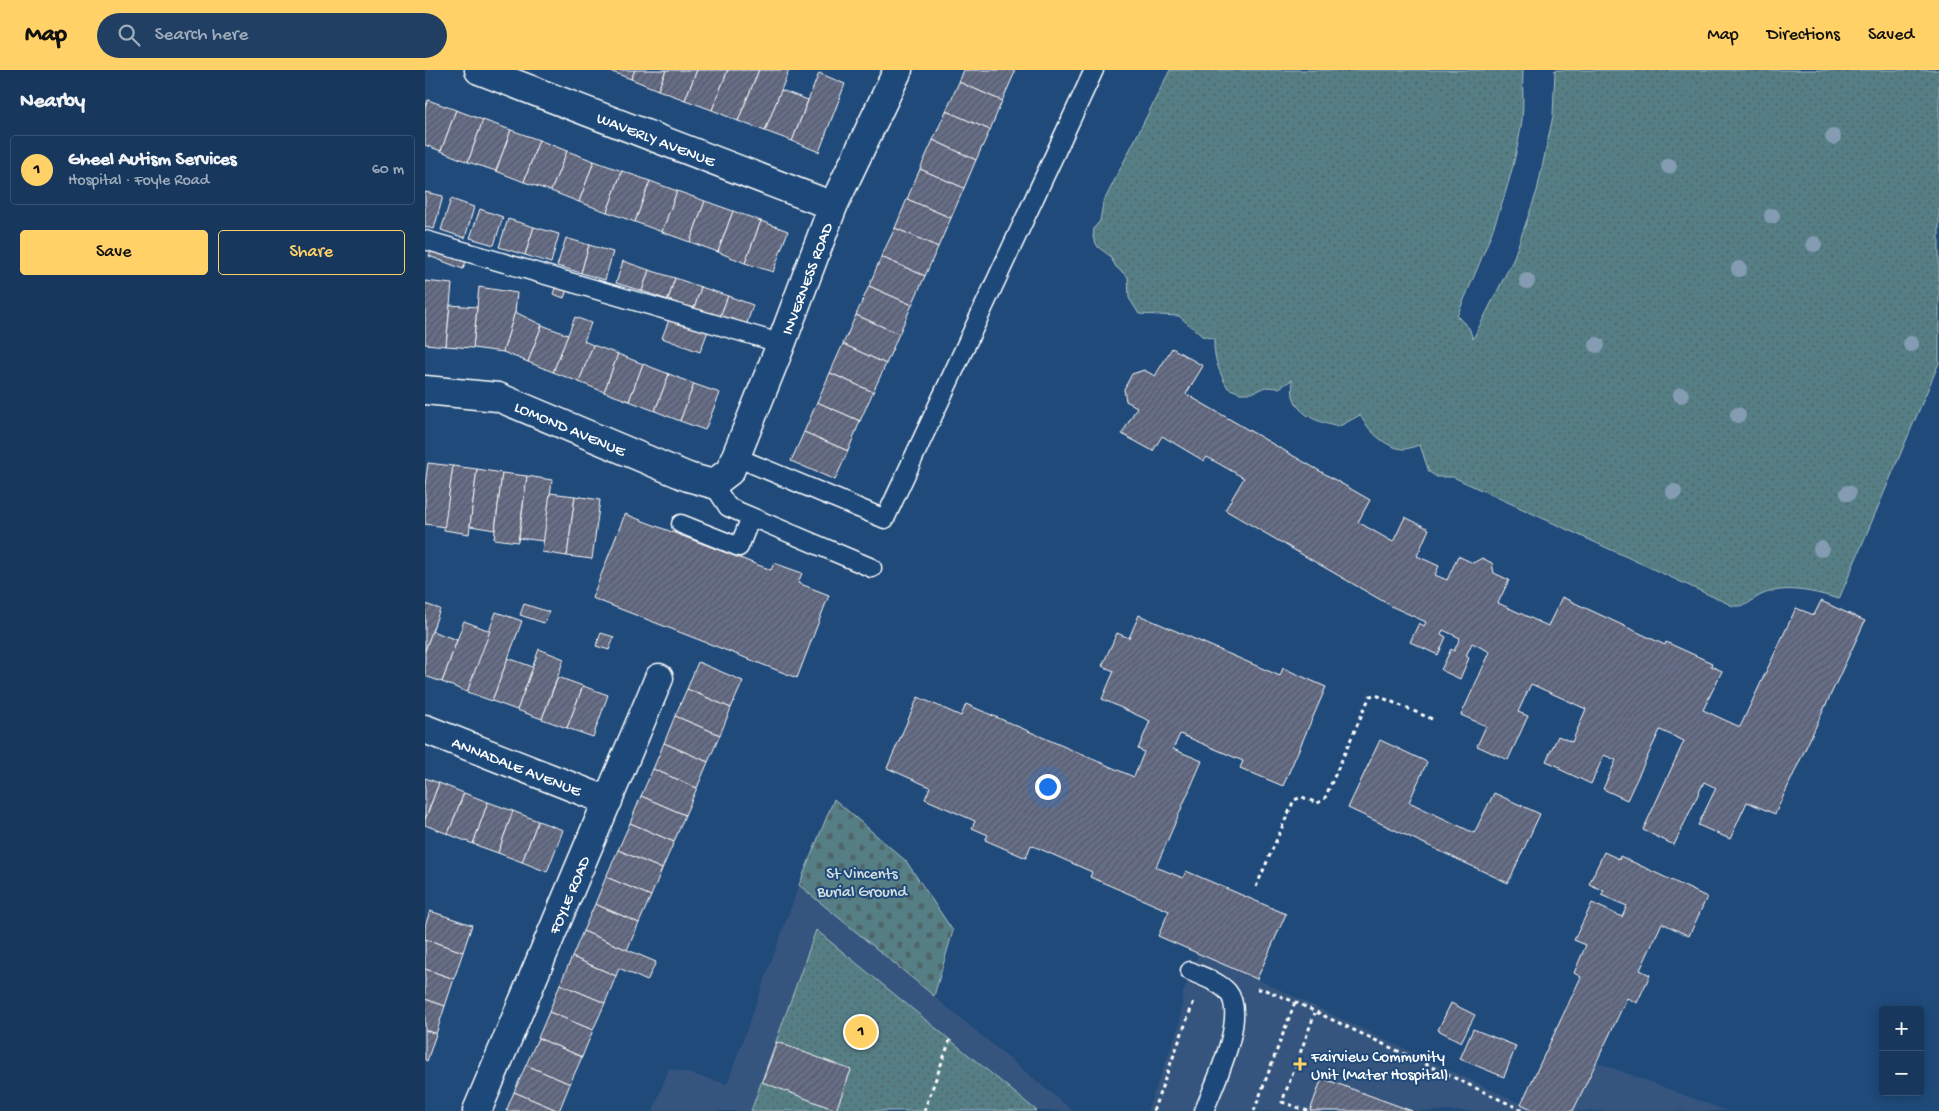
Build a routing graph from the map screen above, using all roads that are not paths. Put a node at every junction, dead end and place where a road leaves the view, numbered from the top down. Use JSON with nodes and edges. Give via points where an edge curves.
{"nodes":[{"id":1,"x":479,"y":70,"type":"edge"},
{"id":2,"x":898,"y":70,"type":"edge"},
{"id":3,"x":1095,"y":70,"type":"edge"},
{"id":4,"x":833,"y":206,"type":"junction"},
{"id":5,"x":425,"y":240,"type":"edge"},
{"id":6,"x":780,"y":346,"type":"junction"},
{"id":7,"x":425,"y":390,"type":"edge"},
{"id":8,"x":735,"y":457,"type":"junction"},
{"id":9,"x":713,"y":484,"type":"junction"},
{"id":10,"x":751,"y":518,"type":"junction"},
{"id":11,"x":681,"y":524,"type":"dead end"},
{"id":12,"x":872,"y":568,"type":"dead end"},
{"id":13,"x":659,"y":678,"type":"dead end"},
{"id":14,"x":425,"y":729,"type":"edge"},
{"id":15,"x":608,"y":801,"type":"junction"},
{"id":16,"x":1197,"y":974,"type":"road end"},
{"id":17,"x":477,"y":1111,"type":"edge"},
{"id":18,"x":1204,"y":1111,"type":"edge"}],
"edges":[{"from":1,"to":4,"type":"street","name":"WAVERLY AVENUE"},
{"from":2,"to":4,"type":"street","name":"INVERNESS ROAD"},
{"from":3,"to":8,"type":"lane","via":[[885,519]]},
{"from":4,"to":6,"type":"street","name":"INVERNESS ROAD"},
{"from":5,"to":6,"type":"lane","via":[[756,336]]},
{"from":6,"to":8,"type":"street","name":"INVERNESS ROAD"},
{"from":7,"to":9,"type":"street","name":"LOMOND AVENUE","via":[[498,397],[687,477]]},
{"from":8,"to":9,"type":"street","name":"INVERNESS ROAD","via":[[730,471]]},
{"from":9,"to":10,"type":"lane","via":[[728,507]]},
{"from":10,"to":11,"type":"lane","via":[[739,547]]},
{"from":10,"to":12,"type":"lane"},
{"from":13,"to":15,"type":"street","name":"FOYLE ROAD"},
{"from":14,"to":15,"type":"street","name":"ANNADALE AVENUE"},
{"from":15,"to":17,"type":"street","name":"FOYLE ROAD"},
{"from":16,"to":18,"type":"lane","via":[[1219,984],[1229,993],[1235,1021]]}]}
